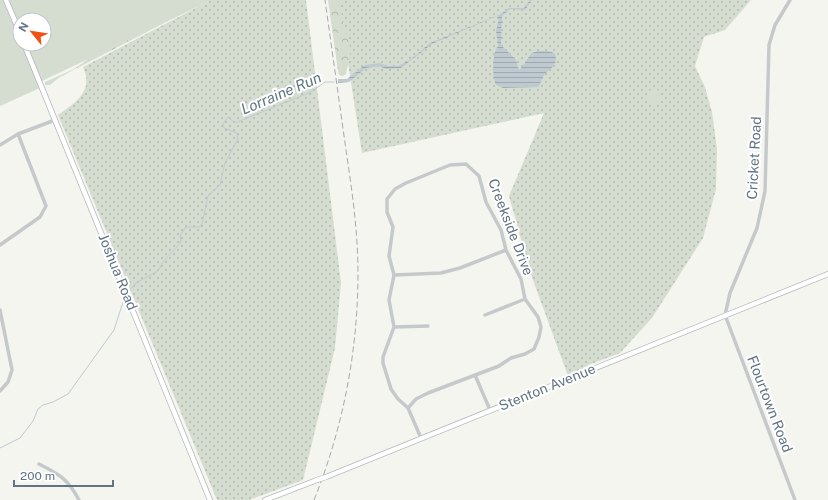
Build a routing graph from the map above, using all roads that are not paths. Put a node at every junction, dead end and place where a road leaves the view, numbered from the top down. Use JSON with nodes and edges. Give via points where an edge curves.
{"nodes":[{"id":1,"x":6,"y":0,"type":"edge"},
{"id":2,"x":790,"y":0,"type":"edge"},
{"id":3,"x":12,"y":14,"type":"edge"},
{"id":4,"x":27,"y":52,"type":"edge"},
{"id":5,"x":55,"y":120,"type":"junction"},
{"id":6,"x":18,"y":134,"type":"junction"},
{"id":7,"x":0,"y":145,"type":"edge"},
{"id":8,"x":0,"y":245,"type":"edge"},
{"id":9,"x":506,"y":250,"type":"junction"},
{"id":10,"x":828,"y":274,"type":"edge"},
{"id":11,"x":394,"y":275,"type":"junction"},
{"id":12,"x":525,"y":299,"type":"junction"},
{"id":13,"x":0,"y":310,"type":"edge"},
{"id":14,"x":485,"y":315,"type":"dead end"},
{"id":15,"x":725,"y":315,"type":"junction"},
{"id":16,"x":428,"y":326,"type":"dead end"},
{"id":17,"x":394,"y":327,"type":"junction"},
{"id":18,"x":2,"y":330,"type":"edge"},
{"id":19,"x":475,"y":375,"type":"junction"},
{"id":20,"x":0,"y":391,"type":"edge"},
{"id":21,"x":408,"y":408,"type":"junction"},
{"id":22,"x":490,"y":410,"type":"junction"},
{"id":23,"x":421,"y":438,"type":"junction"},
{"id":24,"x":39,"y":464,"type":"dead end"},
{"id":25,"x":79,"y":500,"type":"edge"},
{"id":26,"x":210,"y":500,"type":"edge"},
{"id":27,"x":265,"y":500,"type":"edge"},
{"id":28,"x":795,"y":500,"type":"edge"}],
"edges":[{"from":1,"to":3,"type":"main road"},
{"from":2,"to":15,"type":"street","name":"Cricket Road","via":[[780,16],[769,45],[765,191],[756,228],[730,293]]},
{"from":4,"to":5,"type":"main road","name":"Joshua Road"},
{"from":5,"to":6,"type":"street"},
{"from":5,"to":26,"type":"main road","name":"Joshua Road"},
{"from":6,"to":7,"type":"street"},
{"from":6,"to":8,"type":"street","via":[[46,206],[40,217]]},
{"from":9,"to":11,"type":"street","via":[[441,273]]},
{"from":9,"to":11,"type":"street","name":"Creekside Drive","via":[[500,230],[486,202],[479,176],[466,164],[450,165],[406,183],[395,189],[387,199],[387,212],[393,227],[389,256]]},
{"from":9,"to":12,"type":"street","name":"Creekside Drive","via":[[521,279]]},
{"from":10,"to":15,"type":"main road","name":"Stenton Avenue"},
{"from":11,"to":17,"type":"street","name":"Creekside Drive","via":[[389,300]]},
{"from":12,"to":14,"type":"street"},
{"from":12,"to":19,"type":"street","name":"Creekside Drive","via":[[538,316],[540,327],[534,349]]},
{"from":13,"to":18,"type":"street"},
{"from":15,"to":22,"type":"main road","name":"Stenton Avenue"},
{"from":15,"to":28,"type":"street","name":"Flourtown Road"},
{"from":16,"to":17,"type":"street"},
{"from":17,"to":21,"type":"street","via":[[383,363],[391,389]]},
{"from":18,"to":20,"type":"street","via":[[12,370],[8,382]]},
{"from":19,"to":21,"type":"street","name":"Creekside Drive","via":[[416,399]]},
{"from":19,"to":22,"type":"street"},
{"from":21,"to":23,"type":"street"},
{"from":22,"to":23,"type":"main road","name":"Stenton Avenue"},
{"from":23,"to":27,"type":"main road","name":"Stenton Avenue","bridge":true},
{"from":24,"to":25,"type":"street","via":[[56,472],[66,481]]}]}
